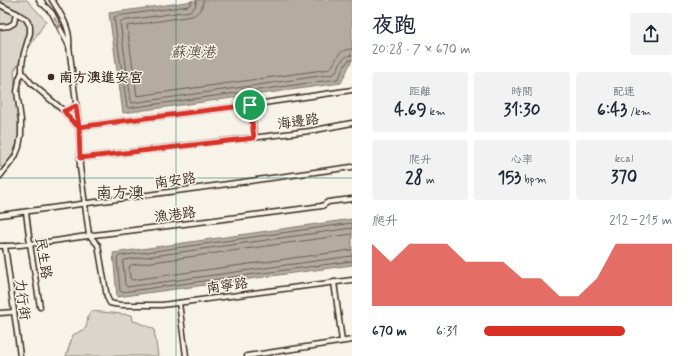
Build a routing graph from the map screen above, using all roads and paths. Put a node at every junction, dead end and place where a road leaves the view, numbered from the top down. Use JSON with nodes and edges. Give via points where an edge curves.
{"nodes":[{"id":1,"x":52,"y":0,"type":"edge"},
{"id":2,"x":41,"y":2,"type":"edge"},
{"id":3,"x":0,"y":5,"type":"edge"},
{"id":4,"x":16,"y":13,"type":"junction"},
{"id":5,"x":0,"y":27,"type":"edge"},
{"id":6,"x":69,"y":46,"type":"junction"},
{"id":7,"x":22,"y":72,"type":"junction"},
{"id":8,"x":352,"y":90,"type":"edge"},
{"id":9,"x":250,"y":105,"type":"junction"},
{"id":10,"x":76,"y":106,"type":"junction"},
{"id":11,"x":64,"y":111,"type":"junction"},
{"id":12,"x":352,"y":123,"type":"edge"},
{"id":13,"x":79,"y":127,"type":"junction"},
{"id":14,"x":254,"y":138,"type":"junction"},
{"id":15,"x":80,"y":158,"type":"junction"},
{"id":16,"x":352,"y":167,"type":"edge"},
{"id":17,"x":0,"y":176,"type":"edge"},
{"id":18,"x":352,"y":199,"type":"edge"},
{"id":19,"x":85,"y":204,"type":"junction"},
{"id":20,"x":26,"y":212,"type":"junction"},
{"id":21,"x":0,"y":216,"type":"edge"},
{"id":22,"x":89,"y":235,"type":"junction"},
{"id":23,"x":30,"y":244,"type":"junction"},
{"id":24,"x":2,"y":246,"type":"edge"},
{"id":25,"x":352,"y":280,"type":"edge"},
{"id":26,"x":334,"y":282,"type":"junction"},
{"id":27,"x":179,"y":303,"type":"junction"},
{"id":28,"x":40,"y":307,"type":"dead end"},
{"id":29,"x":14,"y":312,"type":"junction"},
{"id":30,"x":0,"y":313,"type":"edge"},
{"id":31,"x":352,"y":340,"type":"edge"},
{"id":32,"x":342,"y":342,"type":"junction"},
{"id":33,"x":20,"y":356,"type":"edge"},
{"id":34,"x":186,"y":356,"type":"edge"},
{"id":35,"x":247,"y":356,"type":"edge"}],
"edges":[{"from":1,"to":6,"type":"street","via":[[69,32]]},
{"from":2,"to":6,"type":"street","one_way":true,"via":[[52,13]]},
{"from":3,"to":4,"type":"street"},
{"from":4,"to":5,"type":"street","via":[[14,23]]},
{"from":4,"to":7,"type":"street","via":[[30,26]]},
{"from":6,"to":10,"type":"street"},
{"from":7,"to":11,"type":"street"},
{"from":7,"to":17,"type":"street","via":[[17,92],[21,120],[19,147],[15,157]]},
{"from":8,"to":9,"type":"street"},
{"from":9,"to":13,"type":"street"},
{"from":9,"to":14,"type":"street"},
{"from":10,"to":11,"type":"street"},
{"from":10,"to":13,"type":"street"},
{"from":11,"to":13,"type":"street"},
{"from":12,"to":14,"type":"street","name":"海邊路"},
{"from":13,"to":15,"type":"street"},
{"from":14,"to":15,"type":"street","name":"海邊路"},
{"from":15,"to":19,"type":"street"},
{"from":16,"to":19,"type":"street","name":"南安路"},
{"from":18,"to":22,"type":"street","name":"漁港路","via":[[265,214]]},
{"from":19,"to":20,"type":"street","name":"南安路"},
{"from":19,"to":22,"type":"street"},
{"from":20,"to":21,"type":"street","name":"南安路"},
{"from":20,"to":23,"type":"street","name":"民生路"},
{"from":22,"to":23,"type":"street","name":"漁港路"},
{"from":22,"to":27,"type":"street","name":"南寧路","via":[[98,245],[110,302],[121,305]]},
{"from":23,"to":24,"type":"street","name":"漁港路"},
{"from":23,"to":28,"type":"street","name":"民生路"},
{"from":24,"to":29,"type":"street","name":"力行街"},
{"from":25,"to":26,"type":"street","name":"南寧路"},
{"from":26,"to":27,"type":"street","name":"南寧路"},
{"from":26,"to":32,"type":"street"},
{"from":27,"to":34,"type":"street"},
{"from":29,"to":30,"type":"street"},
{"from":29,"to":33,"type":"street","name":"力行街"},
{"from":31,"to":32,"type":"street"},
{"from":32,"to":35,"type":"street"}]}
